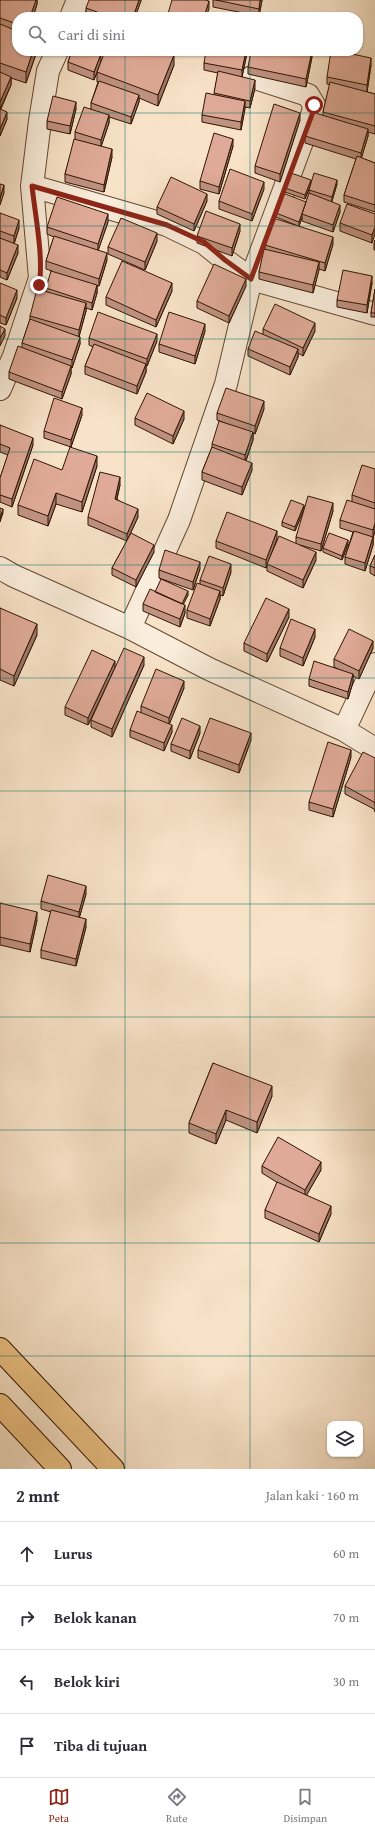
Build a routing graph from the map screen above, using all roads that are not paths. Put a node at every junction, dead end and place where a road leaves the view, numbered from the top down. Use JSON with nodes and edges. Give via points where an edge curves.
{"nodes":[{"id":1,"x":78,"y":0,"type":"edge"},
{"id":2,"x":73,"y":12,"type":"edge"},
{"id":3,"x":55,"y":56,"type":"edge"},
{"id":4,"x":252,"y":77,"type":"edge"},
{"id":5,"x":32,"y":186,"type":"junction"},
{"id":6,"x":251,"y":279,"type":"junction"},
{"id":7,"x":375,"y":314,"type":"edge"},
{"id":8,"x":0,"y":389,"type":"edge"},
{"id":9,"x":0,"y":568,"type":"edge"},
{"id":10,"x":130,"y":628,"type":"junction"},
{"id":11,"x":375,"y":664,"type":"edge"},
{"id":12,"x":344,"y":730,"type":"junction"},
{"id":13,"x":375,"y":749,"type":"edge"},
{"id":14,"x":0,"y":1350,"type":"edge"},
{"id":15,"x":0,"y":1406,"type":"edge"},
{"id":16,"x":60,"y":1469,"type":"edge"},
{"id":17,"x":113,"y":1469,"type":"edge"}],
"edges":[{"from":1,"to":2,"type":"street"},
{"from":3,"to":5,"type":"street","via":[[48,71]]},
{"from":4,"to":6,"type":"street","via":[[308,95],[314,105]]},
{"from":5,"to":6,"type":"street","via":[[167,225],[204,242]]},
{"from":5,"to":8,"type":"street","via":[[40,278]]},
{"from":6,"to":7,"type":"street"},
{"from":6,"to":10,"type":"street","via":[[226,384],[179,520]]},
{"from":9,"to":10,"type":"street"},
{"from":10,"to":12,"type":"street","via":[[209,669]]},
{"from":11,"to":12,"type":"street"},
{"from":12,"to":13,"type":"street"},
{"from":14,"to":17,"type":"highway"},
{"from":15,"to":16,"type":"highway"}]}
